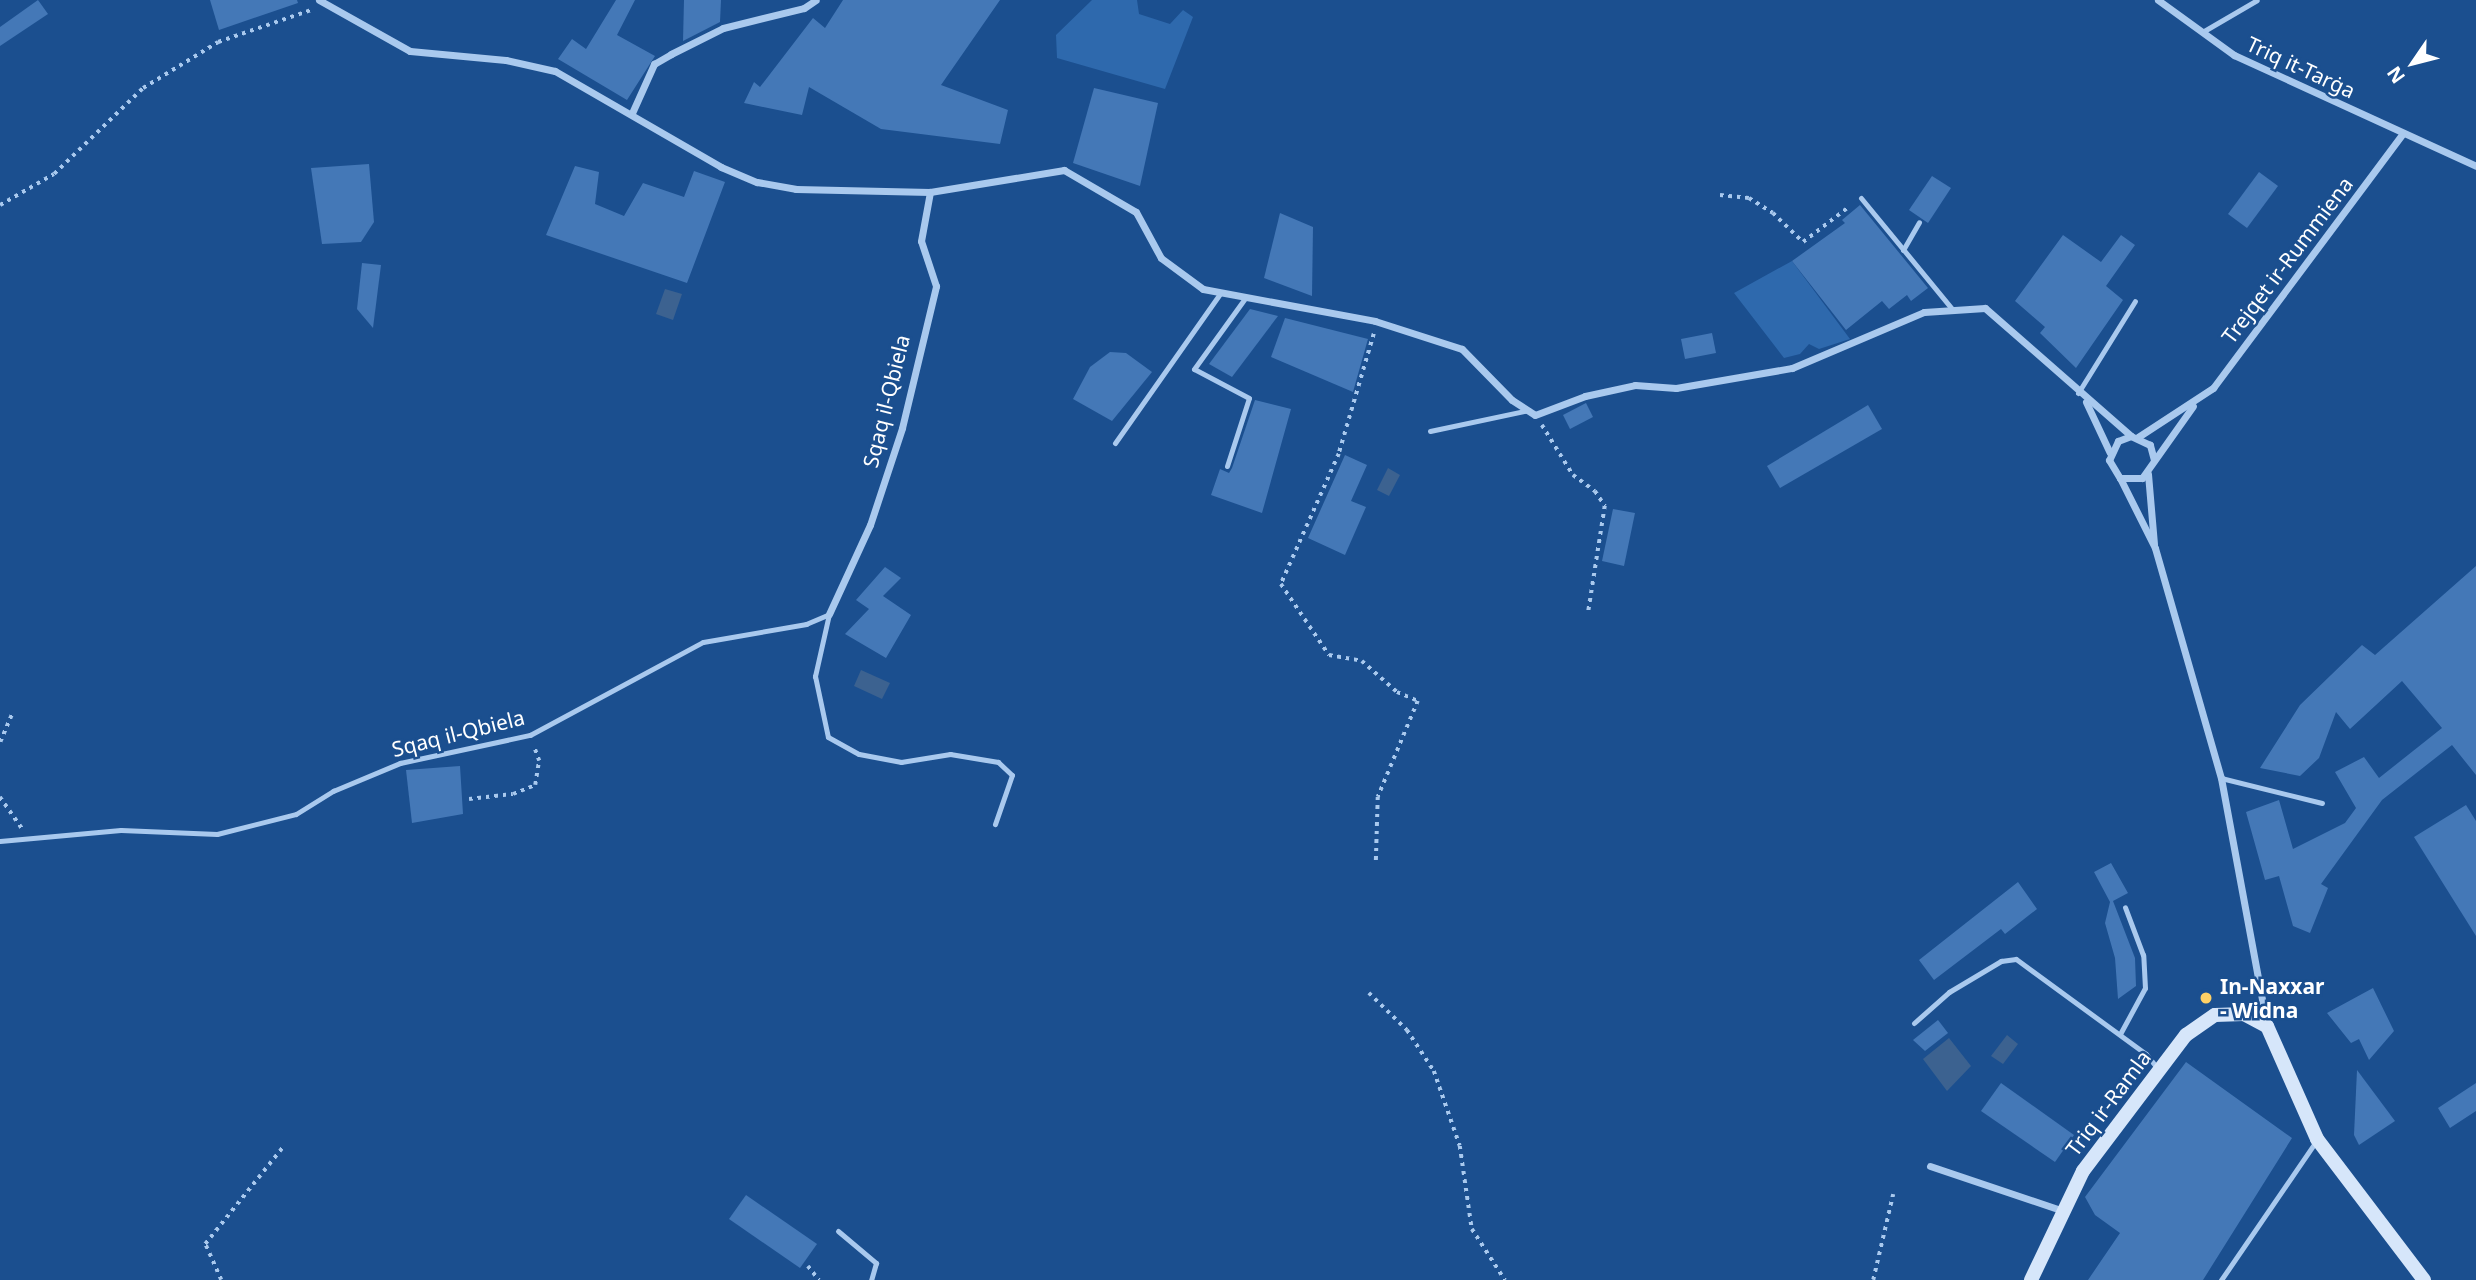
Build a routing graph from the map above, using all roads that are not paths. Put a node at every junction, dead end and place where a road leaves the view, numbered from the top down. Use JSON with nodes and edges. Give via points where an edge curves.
{"nodes":[{"id":1,"x":816,"y":0,"type":"edge"},
{"id":2,"x":2158,"y":0,"type":"edge"},
{"id":3,"x":2257,"y":0,"type":"edge"},
{"id":4,"x":321,"y":3,"type":"edge"},
{"id":5,"x":2204,"y":32,"type":"junction"},
{"id":6,"x":632,"y":113,"type":"junction"},
{"id":7,"x":2402,"y":134,"type":"junction"},
{"id":8,"x":2476,"y":166,"type":"edge"},
{"id":9,"x":930,"y":192,"type":"junction"},
{"id":10,"x":1861,"y":198,"type":"dead end"},
{"id":11,"x":1919,"y":222,"type":"dead end"},
{"id":12,"x":1903,"y":250,"type":"junction"},
{"id":13,"x":1221,"y":292,"type":"junction"},
{"id":14,"x":1246,"y":297,"type":"junction"},
{"id":15,"x":2136,"y":301,"type":"dead end"},
{"id":16,"x":1952,"y":310,"type":"junction"},
{"id":17,"x":2081,"y":396,"type":"junction"},
{"id":18,"x":2195,"y":403,"type":"junction"},
{"id":19,"x":1533,"y":412,"type":"junction"},
{"id":20,"x":1430,"y":431,"type":"dead end"},
{"id":21,"x":2134,"y":436,"type":"junction"},
{"id":22,"x":1115,"y":443,"type":"dead end"},
{"id":23,"x":2110,"y":453,"type":"junction"},
{"id":24,"x":2154,"y":460,"type":"junction"},
{"id":25,"x":1227,"y":466,"type":"dead end"},
{"id":26,"x":2148,"y":474,"type":"junction"},
{"id":27,"x":2120,"y":478,"type":"junction"},
{"id":28,"x":2155,"y":548,"type":"junction"},
{"id":29,"x":829,"y":614,"type":"junction"},
{"id":30,"x":2221,"y":778,"type":"junction"},
{"id":31,"x":2322,"y":803,"type":"dead end"},
{"id":32,"x":995,"y":824,"type":"dead end"},
{"id":33,"x":0,"y":841,"type":"edge"},
{"id":34,"x":2125,"y":907,"type":"dead end"},
{"id":35,"x":1914,"y":1023,"type":"dead end"},
{"id":36,"x":2267,"y":1026,"type":"junction"},
{"id":37,"x":2120,"y":1034,"type":"junction"},
{"id":38,"x":2159,"y":1070,"type":"junction"},
{"id":39,"x":2317,"y":1139,"type":"junction"},
{"id":40,"x":1930,"y":1166,"type":"dead end"},
{"id":41,"x":2064,"y":1211,"type":"junction"},
{"id":42,"x":838,"y":1231,"type":"dead end"},
{"id":43,"x":871,"y":1280,"type":"edge"},
{"id":44,"x":2032,"y":1280,"type":"edge"},
{"id":45,"x":2221,"y":1280,"type":"edge"},
{"id":46,"x":2424,"y":1280,"type":"edge"}],
"edges":[{"from":1,"to":6,"type":"street","via":[[804,8],[723,28],[654,64]]},
{"from":2,"to":5,"type":"street","name":"Triq it-Tarġa"},
{"from":3,"to":5,"type":"lane"},
{"from":4,"to":6,"type":"street","via":[[410,51],[506,60],[555,71]]},
{"from":5,"to":7,"type":"street","name":"Triq it-Tarġa","via":[[2234,55]]},
{"from":6,"to":9,"type":"street","via":[[721,167],[757,181],[796,189]]},
{"from":7,"to":8,"type":"street","name":"Triq it-Tarġa"},
{"from":7,"to":18,"type":"street","name":"Trejqet ir-Rummiena","via":[[2213,388]]},
{"from":9,"to":13,"type":"street","via":[[1065,170],[1136,212],[1161,258],[1203,289]]},
{"from":9,"to":29,"type":"street","name":"Sqaq il-Qbiela","via":[[922,241],[936,286],[902,428],[870,525]]},
{"from":10,"to":12,"type":"lane"},
{"from":11,"to":12,"type":"lane"},
{"from":12,"to":16,"type":"lane"},
{"from":13,"to":14,"type":"street"},
{"from":13,"to":22,"type":"lane"},
{"from":14,"to":19,"type":"street","via":[[1375,321],[1462,349],[1512,400]]},
{"from":14,"to":25,"type":"lane","via":[[1194,369],[1249,398]]},
{"from":15,"to":17,"type":"lane"},
{"from":16,"to":17,"type":"street","via":[[1986,309],[2045,357]]},
{"from":16,"to":19,"type":"street","via":[[1924,312],[1792,368],[1676,388],[1635,385]]},
{"from":17,"to":21,"type":"street"},
{"from":17,"to":23,"type":"street"},
{"from":18,"to":21,"type":"street","name":"Trejqet ir-Rummiena"},
{"from":18,"to":24,"type":"street","name":"Trejqet ir-Rummiena"},
{"from":19,"to":20,"type":"lane"},
{"from":21,"to":23,"type":"street","via":[[2118,441]]},
{"from":21,"to":24,"type":"street","via":[[2150,446]]},
{"from":23,"to":27,"type":"street","via":[[2111,467]]},
{"from":24,"to":26,"type":"street"},
{"from":26,"to":27,"type":"street","via":[[2135,481]]},
{"from":26,"to":28,"type":"street"},
{"from":27,"to":28,"type":"street"},
{"from":28,"to":30,"type":"street"},
{"from":29,"to":32,"type":"lane","name":"Sqaq il-Qbiela","via":[[814,676],[828,737],[859,754],[901,762],[950,754],[998,762],[1012,775]]},
{"from":29,"to":33,"type":"lane","name":"Sqaq il-Qbiela","via":[[806,624],[703,642],[530,735],[400,764],[333,791],[296,814],[217,834],[121,830]]},
{"from":30,"to":31,"type":"lane"},
{"from":30,"to":36,"type":"street"},
{"from":34,"to":37,"type":"lane","via":[[2143,955],[2145,988]]},
{"from":35,"to":37,"type":"lane","via":[[1949,992],[2000,961],[2016,959]]},
{"from":36,"to":38,"type":"main road","name":"Triq ir-Ramla","via":[[2244,1014],[2215,1015],[2186,1035]]},
{"from":36,"to":39,"type":"main road"},
{"from":37,"to":38,"type":"lane"},
{"from":38,"to":41,"type":"main road","name":"Triq ir-Ramla","via":[[2082,1171]]},
{"from":39,"to":45,"type":"lane"},
{"from":39,"to":46,"type":"main road"},
{"from":40,"to":41,"type":"street"},
{"from":41,"to":44,"type":"main road","name":"Triq ir-Ramla"},
{"from":42,"to":43,"type":"lane","via":[[876,1263]]}]}
